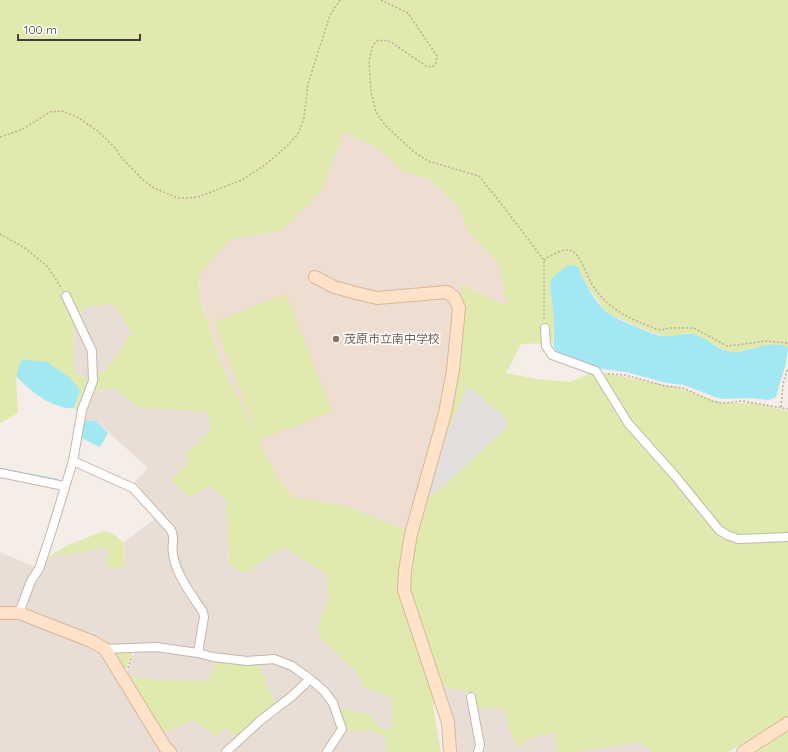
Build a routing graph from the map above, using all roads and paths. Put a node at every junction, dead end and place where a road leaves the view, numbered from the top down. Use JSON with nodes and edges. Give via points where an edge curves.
{"nodes":[{"id":1,"x":340,"y":0,"type":"edge"},
{"id":2,"x":381,"y":0,"type":"edge"},
{"id":3,"x":0,"y":137,"type":"edge"},
{"id":4,"x":0,"y":234,"type":"edge"},
{"id":5,"x":544,"y":260,"type":"junction"},
{"id":6,"x":315,"y":277,"type":"dead end"},
{"id":7,"x":66,"y":296,"type":"joint"},
{"id":8,"x":545,"y":328,"type":"joint"},
{"id":9,"x":788,"y":343,"type":"edge"},
{"id":10,"x":788,"y":368,"type":"edge"},
{"id":11,"x":596,"y":371,"type":"junction"},
{"id":12,"x":781,"y":407,"type":"junction"},
{"id":13,"x":788,"y":409,"type":"edge"},
{"id":14,"x":73,"y":461,"type":"junction"},
{"id":15,"x":0,"y":473,"type":"edge"},
{"id":16,"x":64,"y":486,"type":"junction"},
{"id":17,"x":788,"y":537,"type":"edge"},
{"id":18,"x":0,"y":613,"type":"edge"},
{"id":19,"x":19,"y":613,"type":"junction"},
{"id":20,"x":136,"y":648,"type":"junction"},
{"id":21,"x":105,"y":649,"type":"junction"},
{"id":22,"x":198,"y":653,"type":"junction"},
{"id":23,"x":124,"y":679,"type":"junction"},
{"id":24,"x":310,"y":679,"type":"junction"},
{"id":25,"x":471,"y":697,"type":"dead end"},
{"id":26,"x":788,"y":723,"type":"edge"},
{"id":27,"x":170,"y":752,"type":"edge"},
{"id":28,"x":226,"y":752,"type":"edge"},
{"id":29,"x":328,"y":752,"type":"edge"},
{"id":30,"x":450,"y":752,"type":"edge"},
{"id":31,"x":478,"y":752,"type":"edge"},
{"id":32,"x":743,"y":752,"type":"edge"}],
"edges":[{"from":1,"to":3,"type":"path","via":[[330,15],[308,84],[304,118],[298,134],[265,166],[242,180],[198,197],[178,198],[154,188],[143,180],[98,131],[77,117],[62,111],[50,112],[21,130]]},
{"from":2,"to":5,"type":"path","via":[[408,13],[437,56],[432,67],[426,66],[391,42],[377,41],[373,45],[369,61],[371,92],[376,112],[385,125],[428,161],[479,176]]},
{"from":4,"to":7,"type":"path","via":[[25,248],[48,267]]},
{"from":5,"to":8,"type":"path"},
{"from":5,"to":9,"type":"path","via":[[566,250],[574,252],[590,282],[610,306],[656,329],[694,328],[726,346],[765,340]]},
{"from":6,"to":30,"type":"street","via":[[334,286],[377,298],[447,292],[454,297],[459,308],[446,413],[411,534],[404,590],[448,722]]},
{"from":7,"to":14,"type":"street","via":[[92,351],[94,367],[93,381],[82,410]]},
{"from":8,"to":11,"type":"street","via":[[546,346],[552,355]]},
{"from":10,"to":12,"type":"path","via":[[783,384]]},
{"from":11,"to":12,"type":"path","via":[[683,388],[714,402],[742,401]]},
{"from":11,"to":17,"type":"street","via":[[628,423],[719,530],[738,539]]},
{"from":12,"to":13,"type":"path"},
{"from":14,"to":16,"type":"street"},
{"from":14,"to":22,"type":"street","via":[[133,488],[171,530],[174,535],[173,555],[179,574],[203,612]]},
{"from":15,"to":16,"type":"street"},
{"from":16,"to":19,"type":"street","via":[[51,533]]},
{"from":18,"to":19,"type":"street"},
{"from":19,"to":21,"type":"street"},
{"from":20,"to":21,"type":"street"},
{"from":20,"to":22,"type":"street","via":[[156,647]]},
{"from":20,"to":23,"type":"path"},
{"from":21,"to":23,"type":"street"},
{"from":22,"to":24,"type":"street","via":[[247,661],[274,659],[292,666]]},
{"from":23,"to":27,"type":"street"},
{"from":24,"to":28,"type":"street"},
{"from":24,"to":29,"type":"street","via":[[333,703],[341,723],[342,729]]},
{"from":25,"to":31,"type":"street","via":[[480,745]]},
{"from":26,"to":32,"type":"street"}]}
